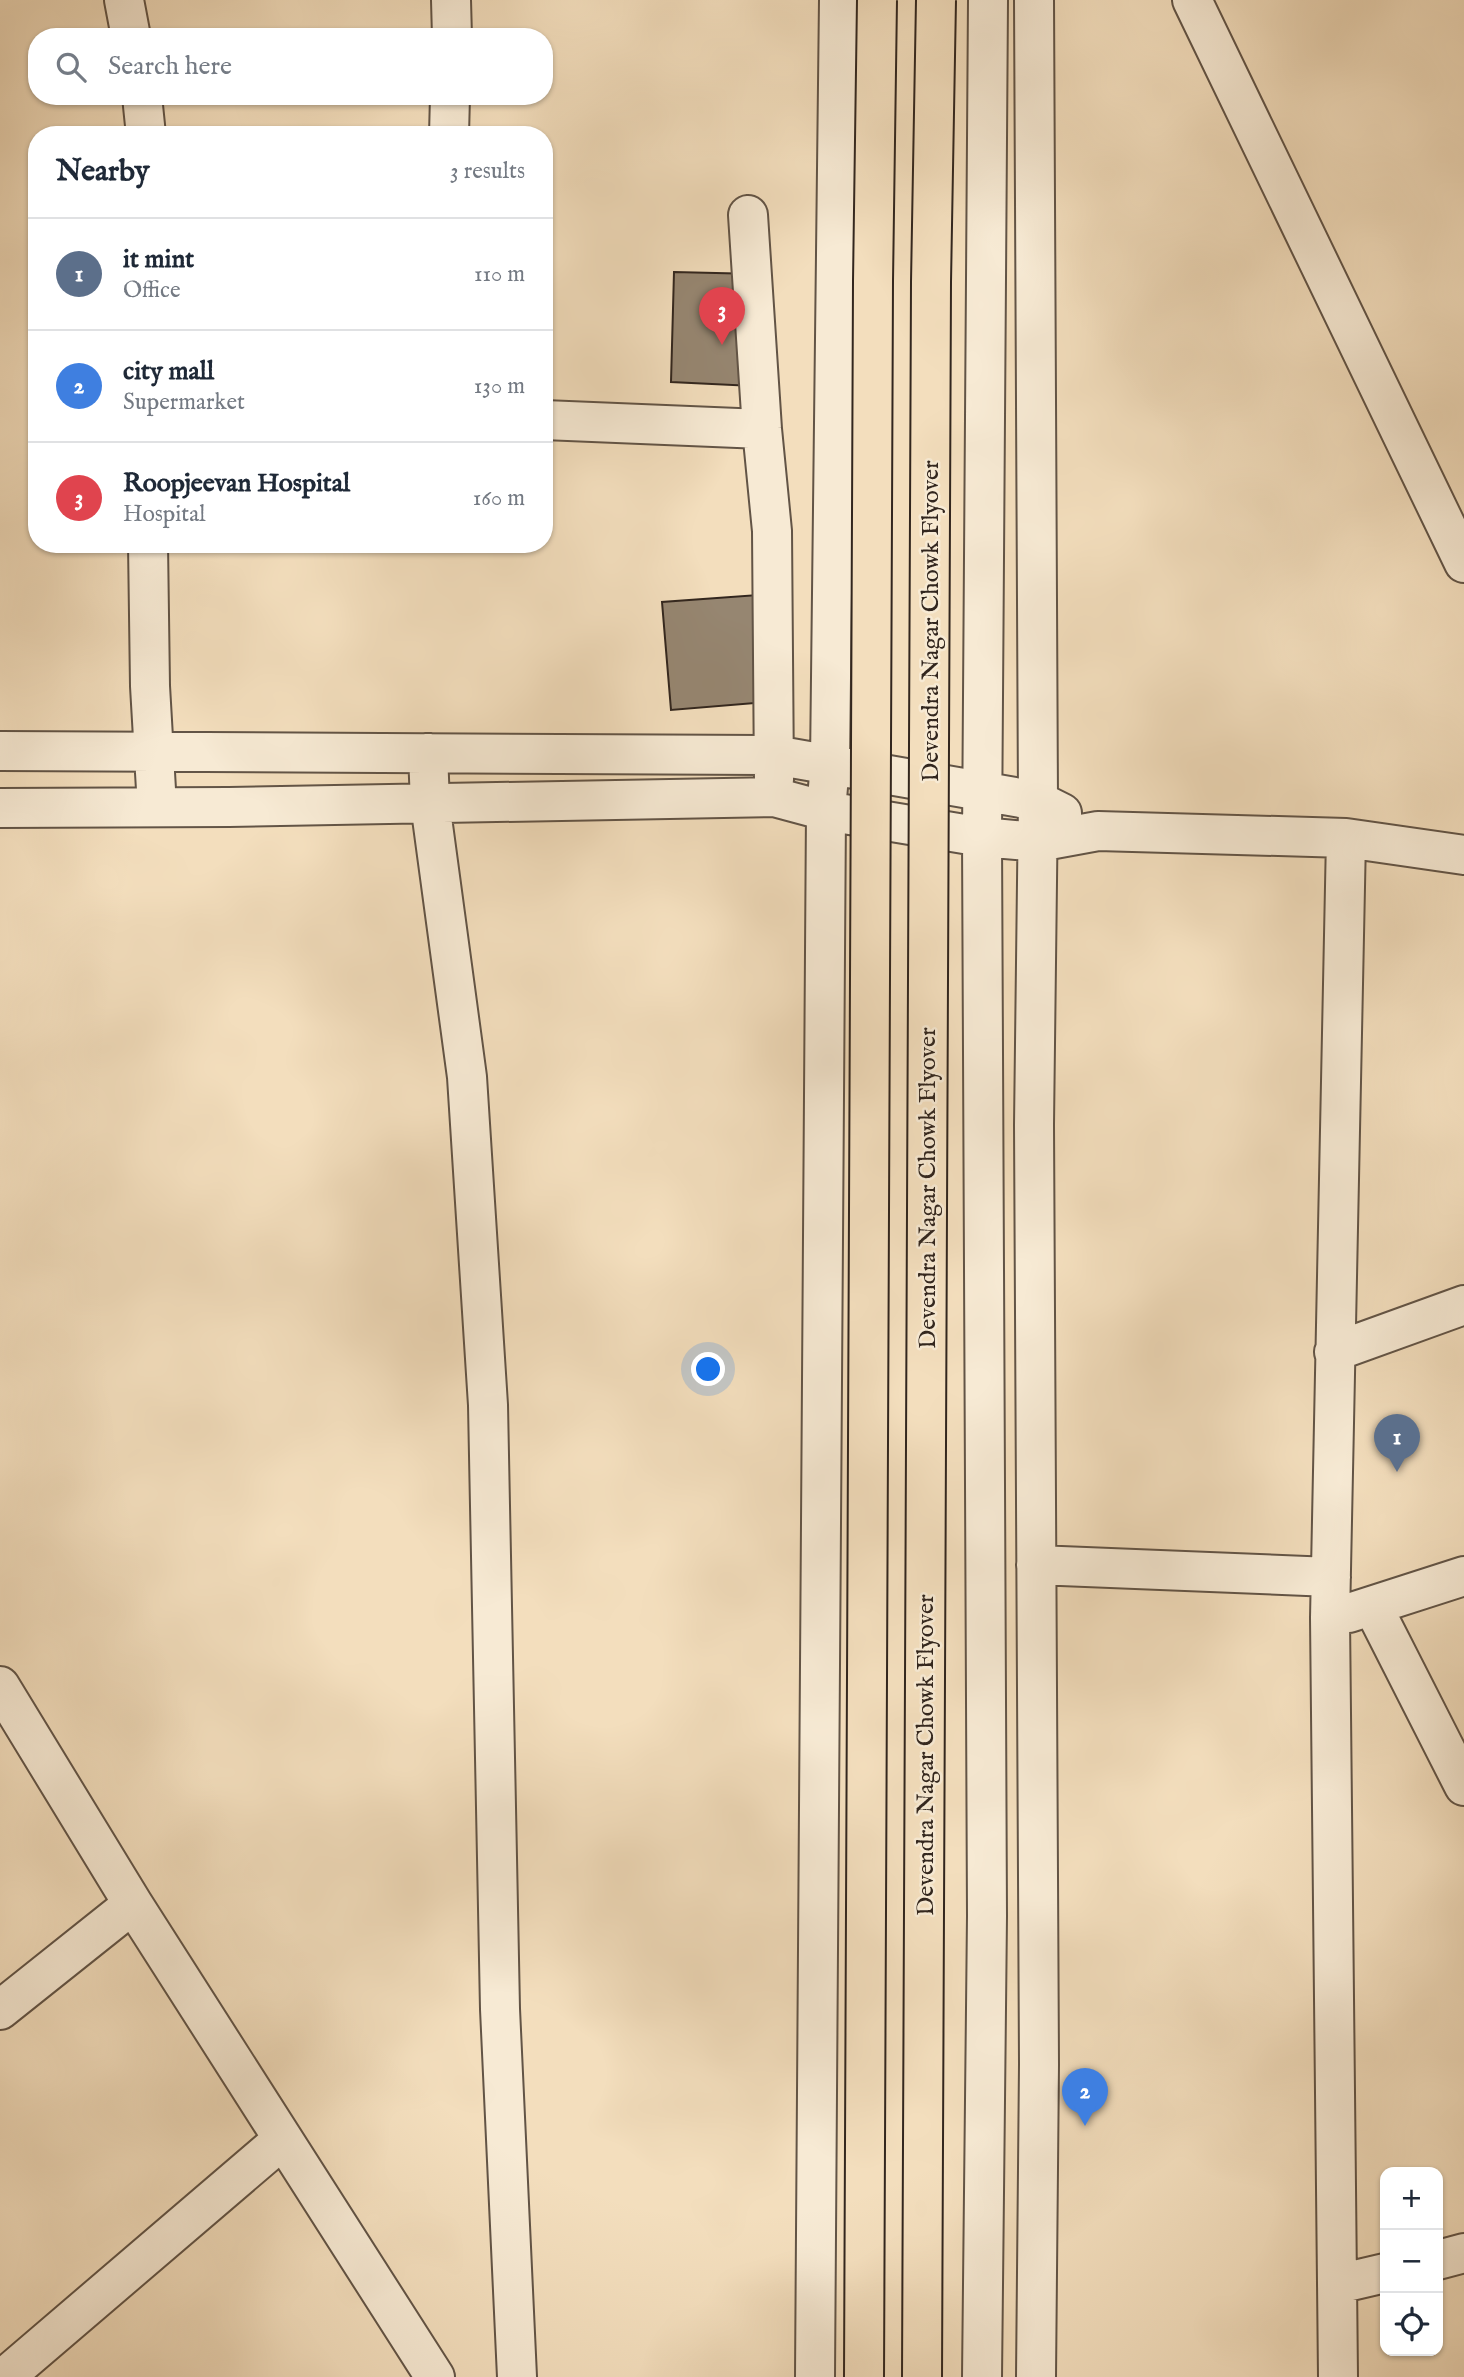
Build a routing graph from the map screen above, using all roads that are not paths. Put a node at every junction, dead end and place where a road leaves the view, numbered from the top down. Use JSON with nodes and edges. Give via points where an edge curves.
{"nodes":[{"id":1,"x":124,"y":0,"type":"edge"},
{"id":2,"x":452,"y":0,"type":"edge"},
{"id":3,"x":839,"y":0,"type":"edge"},
{"id":4,"x":877,"y":0,"type":"edge"},
{"id":5,"x":936,"y":0,"type":"edge"},
{"id":6,"x":988,"y":0,"type":"edge"},
{"id":7,"x":1192,"y":0,"type":"edge"},
{"id":8,"x":1045,"y":3,"type":"edge"},
{"id":9,"x":129,"y":28,"type":"edge"},
{"id":10,"x":452,"y":28,"type":"edge"},
{"id":11,"x":143,"y":105,"type":"edge"},
{"id":12,"x":450,"y":105,"type":"edge"},
{"id":13,"x":145,"y":126,"type":"edge"},
{"id":14,"x":449,"y":126,"type":"edge"},
{"id":15,"x":748,"y":215,"type":"dead end"},
{"id":16,"x":553,"y":420,"type":"edge"},
{"id":17,"x":762,"y":429,"type":"junction"},
{"id":18,"x":148,"y":553,"type":"edge"},
{"id":19,"x":1464,"y":563,"type":"edge"},
{"id":20,"x":0,"y":751,"type":"edge"},
{"id":21,"x":156,"y":752,"type":"junction"},
{"id":22,"x":428,"y":752,"type":"junction"},
{"id":23,"x":774,"y":755,"type":"junction"},
{"id":24,"x":830,"y":763,"type":"junction"},
{"id":25,"x":982,"y":791,"type":"junction"},
{"id":26,"x":774,"y":797,"type":"junction"},
{"id":27,"x":1038,"y":801,"type":"junction"},
{"id":28,"x":430,"y":803,"type":"junction"},
{"id":29,"x":157,"y":807,"type":"junction"},
{"id":30,"x":0,"y":808,"type":"edge"},
{"id":31,"x":826,"y":811,"type":"junction"},
{"id":32,"x":1098,"y":831,"type":"junction"},
{"id":33,"x":982,"y":837,"type":"junction"},
{"id":34,"x":1346,"y":838,"type":"junction"},
{"id":35,"x":1038,"y":842,"type":"junction"},
{"id":36,"x":1464,"y":855,"type":"edge"},
{"id":37,"x":1464,"y":1305,"type":"edge"},
{"id":38,"x":1334,"y":1352,"type":"junction"},
{"id":39,"x":1036,"y":1565,"type":"junction"},
{"id":40,"x":1464,"y":1576,"type":"edge"},
{"id":41,"x":1331,"y":1577,"type":"junction"},
{"id":42,"x":1373,"y":1606,"type":"junction"},
{"id":43,"x":1330,"y":1618,"type":"junction"},
{"id":44,"x":0,"y":1686,"type":"edge"},
{"id":45,"x":1464,"y":1786,"type":"edge"},
{"id":46,"x":133,"y":1904,"type":"junction"},
{"id":47,"x":0,"y":2010,"type":"edge"},
{"id":48,"x":282,"y":2140,"type":"junction"},
{"id":49,"x":1464,"y":2253,"type":"edge"},
{"id":50,"x":1443,"y":2259,"type":"edge"},
{"id":51,"x":1380,"y":2274,"type":"edge"},
{"id":52,"x":1338,"y":2284,"type":"junction"},
{"id":53,"x":5,"y":2377,"type":"edge"},
{"id":54,"x":435,"y":2377,"type":"edge"},
{"id":55,"x":517,"y":2377,"type":"edge"},
{"id":56,"x":815,"y":2377,"type":"edge"},
{"id":57,"x":864,"y":2377,"type":"edge"},
{"id":58,"x":922,"y":2377,"type":"edge"},
{"id":59,"x":982,"y":2377,"type":"edge"},
{"id":60,"x":1036,"y":2377,"type":"edge"},
{"id":61,"x":1338,"y":2377,"type":"edge"}],
"edges":[{"from":1,"to":9,"type":"street"},
{"from":2,"to":10,"type":"street"},
{"from":3,"to":24,"type":"street"},
{"from":4,"to":57,"type":"highway","bridge":true},
{"from":5,"to":58,"type":"highway","name":"Devendra Nagar Chowk Flyover","bridge":true},
{"from":6,"to":25,"type":"street"},
{"from":7,"to":19,"type":"street"},
{"from":8,"to":27,"type":"street"},
{"from":11,"to":13,"type":"street"},
{"from":12,"to":14,"type":"street"},
{"from":15,"to":17,"type":"street"},
{"from":16,"to":17,"type":"street"},
{"from":17,"to":23,"type":"street","via":[[772,531]]},
{"from":18,"to":21,"type":"street"},
{"from":20,"to":21,"type":"street"},
{"from":21,"to":22,"type":"street"},
{"from":21,"to":29,"type":"street"},
{"from":22,"to":23,"type":"street"},
{"from":22,"to":28,"type":"street"},
{"from":23,"to":24,"type":"street"},
{"from":23,"to":26,"type":"street"},
{"from":24,"to":25,"type":"street"},
{"from":24,"to":31,"type":"street"},
{"from":25,"to":27,"type":"street"},
{"from":25,"to":33,"type":"street"},
{"from":26,"to":28,"type":"street"},
{"from":26,"to":31,"type":"street"},
{"from":27,"to":32,"type":"street"},
{"from":27,"to":35,"type":"street"},
{"from":28,"to":29,"type":"street"},
{"from":28,"to":55,"type":"street","via":[[467,1077],[488,1405],[500,2009]]},
{"from":29,"to":30,"type":"street"},
{"from":31,"to":33,"type":"street"},
{"from":31,"to":56,"type":"street"},
{"from":32,"to":34,"type":"street"},
{"from":32,"to":35,"type":"street"},
{"from":33,"to":35,"type":"street"},
{"from":33,"to":59,"type":"street","via":[[987,1916]]},
{"from":34,"to":36,"type":"street"},
{"from":34,"to":38,"type":"street"},
{"from":35,"to":39,"type":"street"},
{"from":37,"to":38,"type":"street"},
{"from":38,"to":41,"type":"street"},
{"from":39,"to":41,"type":"street"},
{"from":39,"to":60,"type":"street"},
{"from":40,"to":42,"type":"street"},
{"from":41,"to":43,"type":"street"},
{"from":42,"to":43,"type":"street"},
{"from":42,"to":45,"type":"street"},
{"from":43,"to":52,"type":"street"},
{"from":44,"to":46,"type":"street"},
{"from":46,"to":47,"type":"street"},
{"from":46,"to":48,"type":"street"},
{"from":48,"to":53,"type":"street"},
{"from":48,"to":54,"type":"street"},
{"from":49,"to":50,"type":"street"},
{"from":51,"to":52,"type":"street"},
{"from":52,"to":61,"type":"street"}]}
